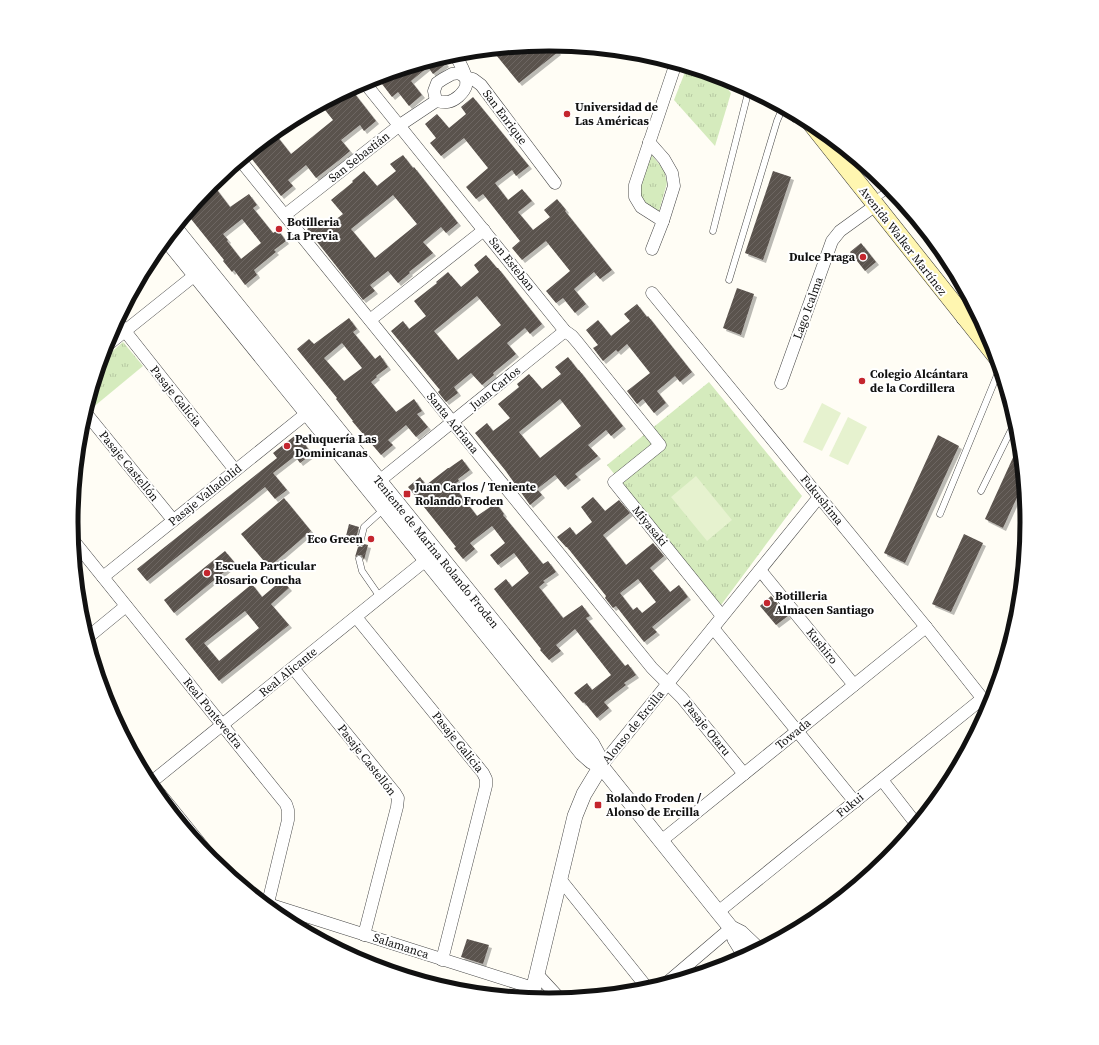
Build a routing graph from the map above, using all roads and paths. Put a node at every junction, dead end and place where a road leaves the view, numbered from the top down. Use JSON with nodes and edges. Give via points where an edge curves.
{"nodes":[{"id":1,"x":458,"y":60,"type":"edge"},
{"id":2,"x":674,"y":68,"type":"edge"},
{"id":3,"x":465,"y":77,"type":"junction"},
{"id":4,"x":368,"y":87,"type":"edge"},
{"id":5,"x":748,"y":95,"type":"edge"},
{"id":6,"x":436,"y":101,"type":"junction"},
{"id":7,"x":781,"y":112,"type":"edge"},
{"id":8,"x":400,"y":125,"type":"junction"},
{"id":9,"x":821,"y":137,"type":"edge"},
{"id":10,"x":649,"y":142,"type":"junction"},
{"id":11,"x":243,"y":164,"type":"edge"},
{"id":12,"x":555,"y":183,"type":"dead end"},
{"id":13,"x":886,"y":192,"type":"edge"},
{"id":14,"x":874,"y":203,"type":"junction"},
{"id":15,"x":285,"y":215,"type":"junction"},
{"id":16,"x":663,"y":221,"type":"junction"},
{"id":17,"x":484,"y":230,"type":"junction"},
{"id":18,"x":712,"y":231,"type":"dead end"},
{"id":19,"x":178,"y":232,"type":"edge"},
{"id":20,"x":169,"y":243,"type":"edge"},
{"id":21,"x":652,"y":249,"type":"dead end"},
{"id":22,"x":195,"y":275,"type":"junction"},
{"id":23,"x":729,"y":280,"type":"dead end"},
{"id":24,"x":652,"y":293,"type":"dead end"},
{"id":25,"x":969,"y":312,"type":"edge"},
{"id":26,"x":370,"y":320,"type":"junction"},
{"id":27,"x":121,"y":326,"type":"edge"},
{"id":28,"x":977,"y":326,"type":"edge"},
{"id":29,"x":125,"y":331,"type":"junction"},
{"id":30,"x":565,"y":331,"type":"junction"},
{"id":31,"x":116,"y":338,"type":"edge"},
{"id":32,"x":997,"y":375,"type":"edge"},
{"id":33,"x":781,"y":383,"type":"dead end"},
{"id":34,"x":306,"y":413,"type":"junction"},
{"id":35,"x":90,"y":418,"type":"edge"},
{"id":36,"x":453,"y":422,"type":"junction"},
{"id":37,"x":1012,"y":429,"type":"edge"},
{"id":38,"x":660,"y":445,"type":"joint"},
{"id":39,"x":235,"y":470,"type":"junction"},
{"id":40,"x":374,"y":486,"type":"junction"},
{"id":41,"x":982,"y":491,"type":"dead end"},
{"id":42,"x":820,"y":498,"type":"junction"},
{"id":43,"x":384,"y":509,"type":"junction"},
{"id":44,"x":940,"y":514,"type":"dead end"},
{"id":45,"x":173,"y":520,"type":"junction"},
{"id":46,"x":360,"y":542,"type":"dead end"},
{"id":47,"x":79,"y":547,"type":"edge"},
{"id":48,"x":359,"y":559,"type":"dead end"},
{"id":49,"x":426,"y":560,"type":"junction"},
{"id":50,"x":760,"y":570,"type":"junction"},
{"id":51,"x":103,"y":577,"type":"junction"},
{"id":52,"x":380,"y":598,"type":"junction"},
{"id":53,"x":126,"y":606,"type":"junction"},
{"id":54,"x":722,"y":616,"type":"junction"},
{"id":55,"x":356,"y":617,"type":"junction"},
{"id":56,"x":926,"y":627,"type":"junction"},
{"id":57,"x":713,"y":628,"type":"junction"},
{"id":58,"x":92,"y":634,"type":"edge"},
{"id":59,"x":293,"y":668,"type":"junction"},
{"id":60,"x":668,"y":683,"type":"junction"},
{"id":61,"x":854,"y":685,"type":"junction"},
{"id":62,"x":986,"y":701,"type":"edge"},
{"id":63,"x":984,"y":705,"type":"edge"},
{"id":64,"x":222,"y":725,"type":"junction"},
{"id":65,"x":797,"y":731,"type":"junction"},
{"id":66,"x":600,"y":766,"type":"junction"},
{"id":67,"x":744,"y":774,"type":"junction"},
{"id":68,"x":152,"y":777,"type":"edge"},
{"id":69,"x":882,"y":780,"type":"junction"},
{"id":70,"x":855,"y":802,"type":"junction"},
{"id":71,"x":914,"y":821,"type":"edge"},
{"id":72,"x":661,"y":841,"type":"junction"},
{"id":73,"x":560,"y":879,"type":"junction"},
{"id":74,"x":268,"y":901,"type":"edge"},
{"id":75,"x":281,"y":910,"type":"edge"},
{"id":76,"x":718,"y":912,"type":"junction"},
{"id":77,"x":731,"y":928,"type":"junction"},
{"id":78,"x":364,"y":935,"type":"junction"},
{"id":79,"x":755,"y":946,"type":"edge"},
{"id":80,"x":743,"y":952,"type":"edge"},
{"id":81,"x":442,"y":960,"type":"junction"},
{"id":82,"x":673,"y":978,"type":"edge"},
{"id":83,"x":644,"y":984,"type":"edge"},
{"id":84,"x":534,"y":987,"type":"edge"},
{"id":85,"x":548,"y":994,"type":"edge"}],
"edges":[{"from":1,"to":3,"type":"street"},
{"from":2,"to":10,"type":"street"},
{"from":3,"to":6,"type":"street","name":"San Sebastián","via":[[466,85],[463,92],[454,100]]},
{"from":3,"to":6,"type":"street","via":[[459,73],[452,74],[437,83],[434,91]]},
{"from":3,"to":12,"type":"street","name":"San Enrique","via":[[481,85]]},
{"from":4,"to":8,"type":"street","name":"San Esteban"},
{"from":5,"to":18,"type":"lane"},
{"from":6,"to":8,"type":"street","name":"San Sebastián"},
{"from":7,"to":23,"type":"lane"},
{"from":8,"to":15,"type":"street","name":"San Sebastián"},
{"from":8,"to":17,"type":"street","name":"San Esteban"},
{"from":9,"to":14,"type":"main road","name":"Avenida Walker Martínez"},
{"from":10,"to":16,"type":"street","via":[[672,173],[674,186]]},
{"from":10,"to":16,"type":"street","via":[[635,185],[635,197],[641,207]]},
{"from":11,"to":15,"type":"street","name":"Santa Adriana"},
{"from":13,"to":14,"type":"lane"},
{"from":14,"to":25,"type":"main road","name":"Avenida Walker Martínez"},
{"from":14,"to":33,"type":"street","name":"Lago Icalma","via":[[840,231],[832,241]]},
{"from":15,"to":26,"type":"street","name":"Santa Adriana"},
{"from":16,"to":21,"type":"street"},
{"from":17,"to":26,"type":"street"},
{"from":17,"to":30,"type":"street","name":"San Esteban"},
{"from":19,"to":40,"type":"street","name":"Teniente de Marina Rolando Froden"},
{"from":20,"to":22,"type":"street","name":"Teniente de Marina Rolando Froden"},
{"from":22,"to":29,"type":"street"},
{"from":22,"to":34,"type":"street","name":"Teniente de Marina Rolando Froden"},
{"from":24,"to":42,"type":"street","name":"Fukushima"},
{"from":25,"to":28,"type":"main road","name":"Avenida Walker Martínez"},
{"from":26,"to":36,"type":"street","name":"Santa Adriana"},
{"from":27,"to":29,"type":"street","name":"Pasaje Galicia"},
{"from":29,"to":31,"type":"street"},
{"from":29,"to":39,"type":"street","name":"Pasaje Galicia"},
{"from":30,"to":36,"type":"street","name":"Juan Carlos"},
{"from":30,"to":38,"type":"street","name":"San Esteban","via":[[578,343]]},
{"from":32,"to":44,"type":"lane"},
{"from":34,"to":39,"type":"street","name":"Pasaje Valladolid"},
{"from":34,"to":40,"type":"street","name":"Teniente de Marina Rolando Froden"},
{"from":35,"to":45,"type":"street","name":"Pasaje Castellón"},
{"from":36,"to":40,"type":"street","name":"Juan Carlos"},
{"from":36,"to":60,"type":"street","name":"Santa Adriana","via":[[652,668]]},
{"from":37,"to":41,"type":"lane"},
{"from":38,"to":54,"type":"street","name":"Miyasaki","via":[[614,482]]},
{"from":39,"to":45,"type":"street","name":"Pasaje Valladolid"},
{"from":40,"to":43,"type":"street","name":"Teniente de Marina Rolando Froden"},
{"from":40,"to":66,"type":"street","name":"Teniente de Marina Rolando Froden","via":[[592,744]]},
{"from":42,"to":50,"type":"street","name":"Alonso de Ercilla"},
{"from":42,"to":56,"type":"street","name":"Fukushima"},
{"from":43,"to":46,"type":"lane","via":[[364,527]]},
{"from":43,"to":49,"type":"street","name":"Teniente de Marina Rolando Froden"},
{"from":45,"to":51,"type":"street","name":"Pasaje Valladolid"},
{"from":47,"to":51,"type":"street","name":"Real Pontevedra"},
{"from":48,"to":52,"type":"lane","via":[[362,571]]},
{"from":49,"to":52,"type":"street","name":"Real Alicante"},
{"from":49,"to":66,"type":"street","name":"Teniente de Marina Rolando Froden","via":[[582,753]]},
{"from":50,"to":54,"type":"street","name":"Alonso de Ercilla"},
{"from":50,"to":61,"type":"street","name":"Kushiro"},
{"from":51,"to":53,"type":"street","name":"Real Pontevedra"},
{"from":52,"to":55,"type":"street","name":"Real Alicante"},
{"from":53,"to":58,"type":"street"},
{"from":53,"to":64,"type":"street","name":"Real Pontevedra"},
{"from":54,"to":57,"type":"street","name":"Alonso de Ercilla"},
{"from":55,"to":59,"type":"street","name":"Real Alicante"},
{"from":55,"to":81,"type":"street","name":"Pasaje Galicia","via":[[486,779]]},
{"from":56,"to":61,"type":"street","name":"Towada"},
{"from":56,"to":62,"type":"street","name":"Fukushima"},
{"from":57,"to":60,"type":"street","name":"Alonso de Ercilla"},
{"from":57,"to":65,"type":"street"},
{"from":59,"to":64,"type":"street","name":"Real Alicante"},
{"from":59,"to":78,"type":"street","name":"Pasaje Castellón","via":[[398,798]]},
{"from":60,"to":66,"type":"street","name":"Alonso de Ercilla"},
{"from":60,"to":67,"type":"street","name":"Pasaje Otaru"},
{"from":61,"to":65,"type":"street","name":"Towada"},
{"from":63,"to":69,"type":"street","name":"Fukui"},
{"from":64,"to":68,"type":"street","name":"Real Alicante"},
{"from":64,"to":74,"type":"street","name":"Real Pontevedra","via":[[282,799],[288,810],[288,820]]},
{"from":65,"to":67,"type":"street","name":"Towada"},
{"from":65,"to":70,"type":"street"},
{"from":66,"to":72,"type":"street","name":"Teniente de Marina Rolando Froden"},
{"from":66,"to":73,"type":"street","name":"Alonso de Ercilla","via":[[579,805]]},
{"from":67,"to":72,"type":"street","name":"Towada"},
{"from":69,"to":70,"type":"street","name":"Fukui"},
{"from":69,"to":71,"type":"street"},
{"from":70,"to":76,"type":"street","name":"Fukui"},
{"from":72,"to":76,"type":"street","name":"Teniente de Marina Rolando Froden"},
{"from":73,"to":83,"type":"street"},
{"from":73,"to":84,"type":"street","name":"Alonso de Ercilla"},
{"from":75,"to":78,"type":"street","name":"Salamanca"},
{"from":76,"to":77,"type":"street","name":"Teniente de Marina Rolando Froden"},
{"from":77,"to":79,"type":"street","name":"Teniente de Marina Rolando Froden"},
{"from":77,"to":80,"type":"street","name":"Teniente de Marina Rolando Froden"},
{"from":77,"to":82,"type":"street"},
{"from":78,"to":81,"type":"street","name":"Salamanca"},
{"from":81,"to":84,"type":"street","name":"Salamanca"},
{"from":84,"to":85,"type":"street"}]}
